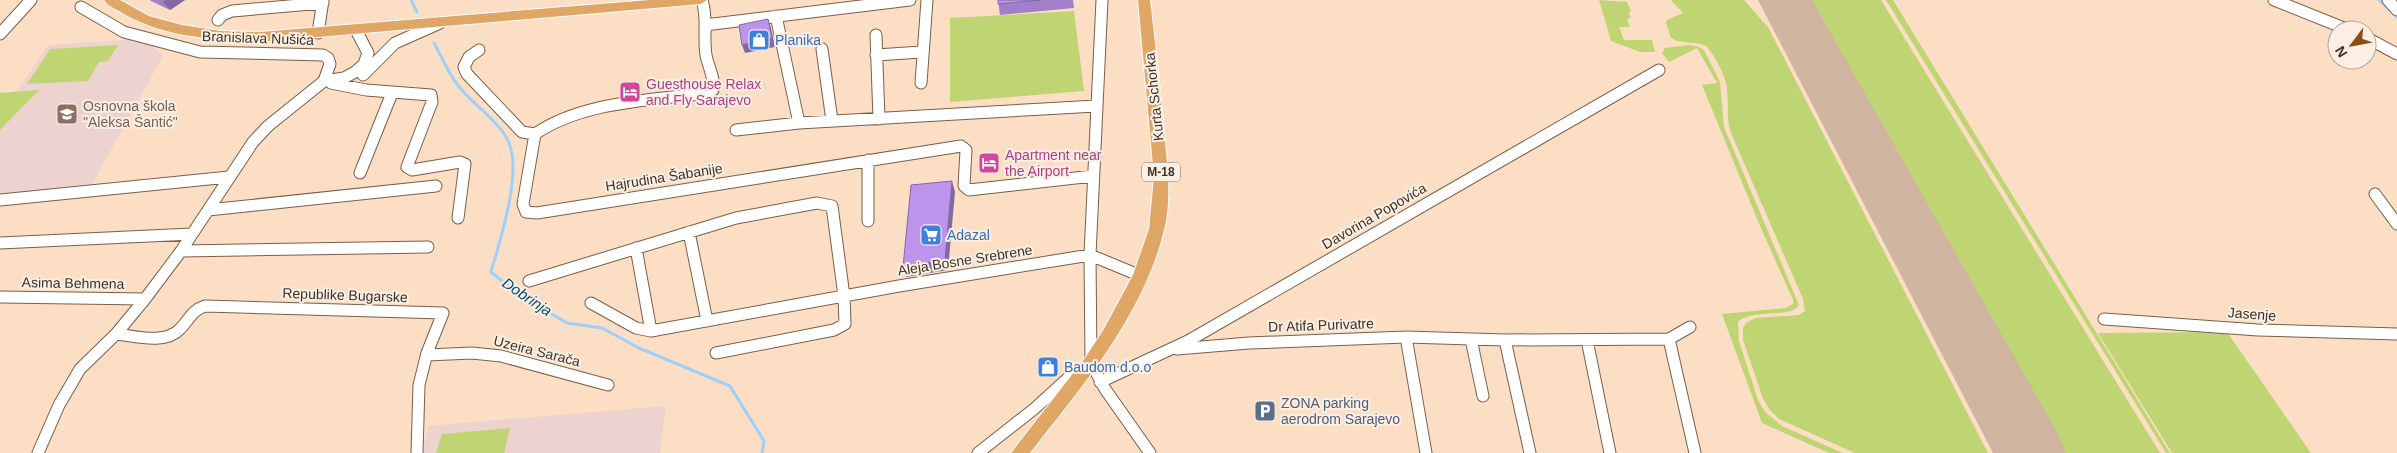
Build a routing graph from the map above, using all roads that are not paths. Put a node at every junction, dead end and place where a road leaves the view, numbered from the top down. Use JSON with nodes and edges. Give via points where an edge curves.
{"nodes":[{"id":1,"x":31,"y":0,"type":"edge"},
{"id":2,"x":110,"y":0,"type":"edge"},
{"id":3,"x":701,"y":0,"type":"edge"},
{"id":4,"x":910,"y":0,"type":"edge"},
{"id":5,"x":927,"y":0,"type":"edge"},
{"id":6,"x":1102,"y":0,"type":"edge"},
{"id":7,"x":1144,"y":0,"type":"edge"},
{"id":8,"x":2274,"y":0,"type":"edge"},
{"id":9,"x":2388,"y":0,"type":"edge"},
{"id":10,"x":323,"y":2,"type":"edge"},
{"id":11,"x":2294,"y":4,"type":"edge"},
{"id":12,"x":81,"y":7,"type":"dead end"},
{"id":13,"x":2397,"y":10,"type":"edge"},
{"id":14,"x":776,"y":16,"type":"junction"},
{"id":15,"x":218,"y":20,"type":"dead end"},
{"id":16,"x":2328,"y":20,"type":"edge"},
{"id":17,"x":440,"y":23,"type":"junction"},
{"id":18,"x":705,"y":25,"type":"junction"},
{"id":19,"x":356,"y":30,"type":"junction"},
{"id":20,"x":318,"y":33,"type":"junction"},
{"id":21,"x":0,"y":34,"type":"edge"},
{"id":22,"x":876,"y":36,"type":"dead end"},
{"id":23,"x":2377,"y":43,"type":"edge"},
{"id":24,"x":822,"y":49,"type":"dead end"},
{"id":25,"x":479,"y":50,"type":"dead end"},
{"id":26,"x":922,"y":52,"type":"junction"},
{"id":27,"x":2397,"y":54,"type":"edge"},
{"id":28,"x":876,"y":55,"type":"junction"},
{"id":29,"x":1659,"y":70,"type":"dead end"},
{"id":30,"x":367,"y":71,"type":"junction"},
{"id":31,"x":355,"y":72,"type":"junction"},
{"id":32,"x":324,"y":82,"type":"junction"},
{"id":33,"x":922,"y":84,"type":"dead end"},
{"id":34,"x":344,"y":86,"type":"junction"},
{"id":35,"x":373,"y":91,"type":"junction"},
{"id":36,"x":392,"y":93,"type":"junction"},
{"id":37,"x":1096,"y":106,"type":"junction"},
{"id":38,"x":878,"y":119,"type":"junction"},
{"id":39,"x":832,"y":121,"type":"junction"},
{"id":40,"x":799,"y":123,"type":"junction"},
{"id":41,"x":736,"y":130,"type":"dead end"},
{"id":42,"x":534,"y":134,"type":"junction"},
{"id":43,"x":868,"y":160,"type":"junction"},
{"id":44,"x":360,"y":173,"type":"dead end"},
{"id":45,"x":1093,"y":176,"type":"junction"},
{"id":46,"x":229,"y":177,"type":"junction"},
{"id":47,"x":436,"y":186,"type":"dead end"},
{"id":48,"x":2375,"y":194,"type":"dead end"},
{"id":49,"x":0,"y":200,"type":"edge"},
{"id":50,"x":208,"y":210,"type":"junction"},
{"id":51,"x":458,"y":218,"type":"dead end"},
{"id":52,"x":868,"y":221,"type":"dead end"},
{"id":53,"x":2397,"y":224,"type":"edge"},
{"id":54,"x":688,"y":232,"type":"junction"},
{"id":55,"x":192,"y":234,"type":"junction"},
{"id":56,"x":0,"y":243,"type":"edge"},
{"id":57,"x":428,"y":247,"type":"dead end"},
{"id":58,"x":636,"y":248,"type":"junction"},
{"id":59,"x":181,"y":251,"type":"junction"},
{"id":60,"x":1090,"y":255,"type":"junction"},
{"id":61,"x":1141,"y":276,"type":"junction"},
{"id":62,"x":529,"y":281,"type":"dead end"},
{"id":63,"x":844,"y":296,"type":"junction"},
{"id":64,"x":0,"y":297,"type":"edge"},
{"id":65,"x":145,"y":299,"type":"junction"},
{"id":66,"x":591,"y":303,"type":"dead end"},
{"id":67,"x":2104,"y":319,"type":"dead end"},
{"id":68,"x":707,"y":321,"type":"junction"},
{"id":69,"x":1690,"y":327,"type":"dead end"},
{"id":70,"x":651,"y":331,"type":"junction"},
{"id":71,"x":116,"y":334,"type":"junction"},
{"id":72,"x":2397,"y":334,"type":"edge"},
{"id":73,"x":1406,"y":337,"type":"junction"},
{"id":74,"x":1471,"y":339,"type":"junction"},
{"id":75,"x":1669,"y":339,"type":"junction"},
{"id":76,"x":1505,"y":340,"type":"junction"},
{"id":77,"x":1586,"y":340,"type":"junction"},
{"id":78,"x":1173,"y":349,"type":"junction"},
{"id":79,"x":716,"y":353,"type":"dead end"},
{"id":80,"x":427,"y":355,"type":"junction"},
{"id":81,"x":1091,"y":363,"type":"junction"},
{"id":82,"x":1100,"y":382,"type":"junction"},
{"id":83,"x":608,"y":385,"type":"dead end"},
{"id":84,"x":1484,"y":396,"type":"dead end"},
{"id":85,"x":38,"y":453,"type":"edge"},
{"id":86,"x":416,"y":453,"type":"edge"},
{"id":87,"x":978,"y":453,"type":"edge"},
{"id":88,"x":1020,"y":453,"type":"edge"},
{"id":89,"x":1150,"y":453,"type":"edge"},
{"id":90,"x":1426,"y":453,"type":"edge"},
{"id":91,"x":1530,"y":453,"type":"edge"},
{"id":92,"x":1610,"y":453,"type":"edge"},
{"id":93,"x":1695,"y":453,"type":"edge"}],
"edges":[{"from":1,"to":21,"type":"street"},
{"from":2,"to":20,"type":"main road","via":[[135,16],[197,33],[260,37]]},
{"from":3,"to":17,"type":"main road"},
{"from":3,"to":18,"type":"street","via":[[706,9]]},
{"from":4,"to":14,"type":"street"},
{"from":5,"to":26,"type":"street"},
{"from":6,"to":37,"type":"street"},
{"from":7,"to":61,"type":"main road","name":"Kurta Schorka","number":"M-18","via":[[1161,177],[1157,229]]},
{"from":8,"to":11,"type":"street"},
{"from":9,"to":13,"type":"street"},
{"from":10,"to":15,"type":"street","name":"Branislava Nušića","via":[[232,11]]},
{"from":10,"to":20,"type":"street","name":"Branislava Nušića"},
{"from":11,"to":16,"type":"street"},
{"from":12,"to":32,"type":"street","name":"Branislava Nušića","via":[[124,32],[200,52],[323,55],[330,64]]},
{"from":14,"to":18,"type":"street"},
{"from":14,"to":40,"type":"street"},
{"from":17,"to":19,"type":"main road"},
{"from":17,"to":30,"type":"street","via":[[401,39]]},
{"from":18,"to":42,"type":"street","via":[[706,55],[714,85],[711,92],[572,116],[543,126]]},
{"from":19,"to":20,"type":"main road"},
{"from":19,"to":31,"type":"street","via":[[368,53],[364,64]]},
{"from":22,"to":28,"type":"street"},
{"from":23,"to":27,"type":"street"},
{"from":24,"to":39,"type":"street"},
{"from":25,"to":42,"type":"street","via":[[466,62],[467,74],[522,132]]},
{"from":26,"to":28,"type":"street"},
{"from":26,"to":33,"type":"street"},
{"from":28,"to":38,"type":"street"},
{"from":29,"to":78,"type":"street","name":"Davorina Popovića"},
{"from":30,"to":34,"type":"street"},
{"from":30,"to":35,"type":"street","via":[[367,82]]},
{"from":31,"to":32,"type":"street"},
{"from":31,"to":34,"type":"street"},
{"from":32,"to":34,"type":"street"},
{"from":32,"to":46,"type":"street","via":[[268,126]]},
{"from":34,"to":35,"type":"street"},
{"from":35,"to":36,"type":"street"},
{"from":36,"to":44,"type":"street"},
{"from":36,"to":51,"type":"street","via":[[431,95],[432,102],[407,167],[412,170],[460,162],[465,164]]},
{"from":37,"to":38,"type":"street"},
{"from":37,"to":45,"type":"street"},
{"from":38,"to":39,"type":"street"},
{"from":39,"to":40,"type":"street"},
{"from":40,"to":41,"type":"street"},
{"from":42,"to":43,"type":"street","name":"Hajrudina Šabanije","via":[[523,204],[526,212],[531,213]]},
{"from":43,"to":45,"type":"street","name":"Hajrudina Šabanije","via":[[963,146],[966,150],[964,186],[969,190]]},
{"from":43,"to":52,"type":"street"},
{"from":45,"to":60,"type":"street"},
{"from":46,"to":49,"type":"street"},
{"from":46,"to":50,"type":"street"},
{"from":47,"to":50,"type":"street"},
{"from":48,"to":53,"type":"street"},
{"from":50,"to":55,"type":"street"},
{"from":54,"to":58,"type":"street"},
{"from":54,"to":63,"type":"street","via":[[736,218],[817,203],[829,204],[834,211]]},
{"from":54,"to":68,"type":"street"},
{"from":55,"to":56,"type":"street"},
{"from":55,"to":59,"type":"street"},
{"from":57,"to":59,"type":"street"},
{"from":58,"to":62,"type":"street"},
{"from":58,"to":70,"type":"street"},
{"from":59,"to":65,"type":"street"},
{"from":60,"to":61,"type":"street"},
{"from":60,"to":63,"type":"street","name":"Aleja Bosne Srebrene"},
{"from":60,"to":81,"type":"street"},
{"from":61,"to":81,"type":"main road","name":"Kurta Schorka","number":"M-18"},
{"from":63,"to":68,"type":"street","name":"Aleja Bosne Srebrene"},
{"from":63,"to":79,"type":"street","via":[[846,321],[839,329]]},
{"from":64,"to":65,"type":"street","name":"Asima Behmena"},
{"from":65,"to":71,"type":"street"},
{"from":66,"to":70,"type":"street","name":"Aleja Bosne Srebrene","via":[[636,328]]},
{"from":67,"to":72,"type":"street","name":"Jasenje","via":[[2268,331]]},
{"from":68,"to":70,"type":"street","name":"Aleja Bosne Srebrene"},
{"from":69,"to":75,"type":"street","name":"Dr Atifa Purivatre"},
{"from":71,"to":80,"type":"street","name":"Republike Bugarske","via":[[168,338],[179,331],[194,309],[205,306],[443,313]]},
{"from":71,"to":85,"type":"street","via":[[73,379]]},
{"from":73,"to":74,"type":"street","name":"Dr Atifa Purivatre"},
{"from":73,"to":78,"type":"street","name":"Dr Atifa Purivatre"},
{"from":73,"to":90,"type":"street"},
{"from":74,"to":76,"type":"street","name":"Dr Atifa Purivatre"},
{"from":74,"to":84,"type":"street"},
{"from":75,"to":77,"type":"street","name":"Dr Atifa Purivatre"},
{"from":75,"to":93,"type":"street"},
{"from":76,"to":77,"type":"street","name":"Dr Atifa Purivatre"},
{"from":76,"to":91,"type":"street"},
{"from":77,"to":92,"type":"street"},
{"from":78,"to":82,"type":"street","name":"Davorina Popovića"},
{"from":80,"to":83,"type":"street","name":"Uzeira Sarača","via":[[472,353],[501,356]]},
{"from":80,"to":86,"type":"street","name":"Republike Bugarske","via":[[417,392],[419,435]]},
{"from":81,"to":82,"type":"street"},
{"from":81,"to":87,"type":"street"},
{"from":81,"to":88,"type":"main road","name":"Kurta Schorka","number":"M-18"},
{"from":82,"to":89,"type":"street"}]}
